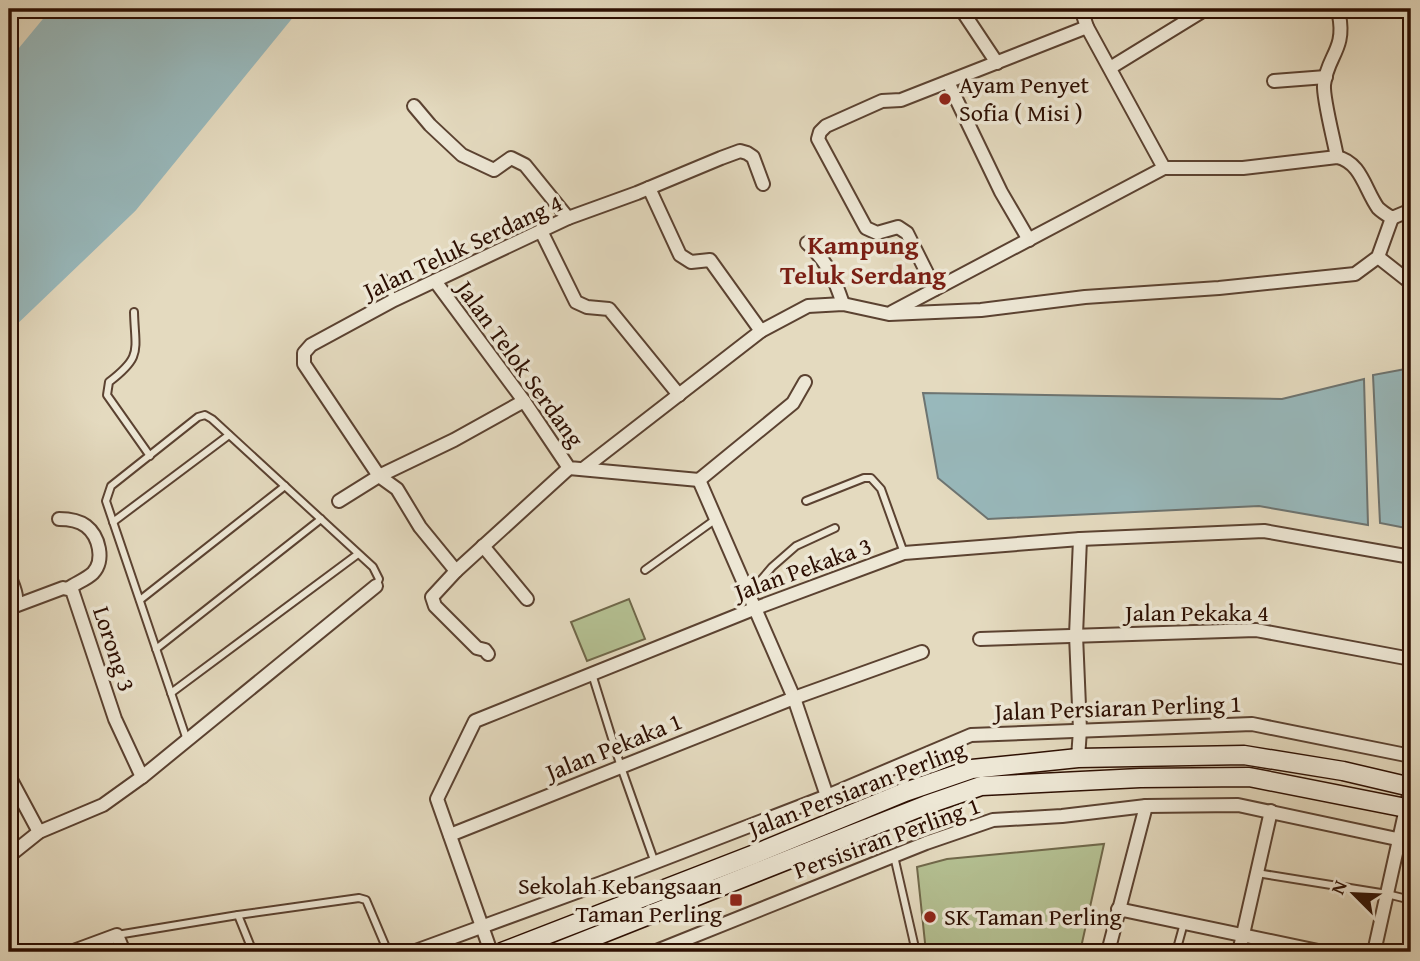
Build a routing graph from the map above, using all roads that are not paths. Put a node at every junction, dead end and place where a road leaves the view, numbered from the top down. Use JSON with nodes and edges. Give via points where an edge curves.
{"nodes":[{"id":1,"x":961,"y":9,"type":"edge"},
{"id":2,"x":1081,"y":9,"type":"edge"},
{"id":3,"x":1206,"y":9,"type":"edge"},
{"id":4,"x":1339,"y":15,"type":"dead end"},
{"id":5,"x":1087,"y":27,"type":"junction"},
{"id":6,"x":997,"y":63,"type":"junction"},
{"id":7,"x":1110,"y":68,"type":"junction"},
{"id":8,"x":1326,"y":77,"type":"junction"},
{"id":9,"x":1275,"y":81,"type":"dead end"},
{"id":10,"x":948,"y":82,"type":"junction"},
{"id":11,"x":414,"y":106,"type":"dead end"},
{"id":12,"x":1337,"y":157,"type":"junction"},
{"id":13,"x":1164,"y":168,"type":"junction"},
{"id":14,"x":763,"y":184,"type":"dead end"},
{"id":15,"x":649,"y":188,"type":"junction"},
{"id":16,"x":1411,"y":211,"type":"edge"},
{"id":17,"x":568,"y":218,"type":"junction"},
{"id":18,"x":1392,"y":218,"type":"junction"},
{"id":19,"x":541,"y":231,"type":"junction"},
{"id":20,"x":1029,"y":240,"type":"junction"},
{"id":21,"x":807,"y":243,"type":"dead end"},
{"id":22,"x":1378,"y":257,"type":"junction"},
{"id":23,"x":384,"y":278,"type":"dead end"},
{"id":24,"x":435,"y":281,"type":"junction"},
{"id":25,"x":1411,"y":283,"type":"edge"},
{"id":26,"x":935,"y":289,"type":"junction"},
{"id":27,"x":394,"y":300,"type":"junction"},
{"id":28,"x":843,"y":304,"type":"junction"},
{"id":29,"x":134,"y":312,"type":"dead end"},
{"id":30,"x":889,"y":313,"type":"junction"},
{"id":31,"x":761,"y":331,"type":"junction"},
{"id":32,"x":806,"y":382,"type":"dead end"},
{"id":33,"x":679,"y":395,"type":"junction"},
{"id":34,"x":524,"y":401,"type":"junction"},
{"id":35,"x":229,"y":435,"type":"junction"},
{"id":36,"x":150,"y":456,"type":"junction"},
{"id":37,"x":569,"y":468,"type":"junction"},
{"id":38,"x":583,"y":469,"type":"junction"},
{"id":39,"x":380,"y":475,"type":"junction"},
{"id":40,"x":699,"y":480,"type":"junction"},
{"id":41,"x":285,"y":486,"type":"junction"},
{"id":42,"x":806,"y":501,"type":"dead end"},
{"id":43,"x":338,"y":502,"type":"dead end"},
{"id":44,"x":59,"y":519,"type":"dead end"},
{"id":45,"x":321,"y":519,"type":"junction"},
{"id":46,"x":716,"y":519,"type":"junction"},
{"id":47,"x":113,"y":522,"type":"junction"},
{"id":48,"x":835,"y":528,"type":"dead end"},
{"id":49,"x":1080,"y":539,"type":"junction"},
{"id":50,"x":483,"y":546,"type":"junction"},
{"id":51,"x":358,"y":554,"type":"junction"},
{"id":52,"x":904,"y":554,"type":"junction"},
{"id":53,"x":1411,"y":558,"type":"edge"},
{"id":54,"x":645,"y":570,"type":"dead end"},
{"id":55,"x":456,"y":571,"type":"junction"},
{"id":56,"x":9,"y":575,"type":"edge"},
{"id":57,"x":376,"y":586,"type":"joint"},
{"id":58,"x":69,"y":588,"type":"junction"},
{"id":59,"x":749,"y":594,"type":"junction"},
{"id":60,"x":527,"y":599,"type":"dead end"},
{"id":61,"x":140,"y":600,"type":"junction"},
{"id":62,"x":756,"y":608,"type":"junction"},
{"id":63,"x":12,"y":609,"type":"edge"},
{"id":64,"x":1076,"y":635,"type":"junction"},
{"id":65,"x":980,"y":639,"type":"dead end"},
{"id":66,"x":156,"y":649,"type":"junction"},
{"id":67,"x":922,"y":652,"type":"dead end"},
{"id":68,"x":488,"y":654,"type":"dead end"},
{"id":69,"x":1411,"y":659,"type":"edge"},
{"id":70,"x":592,"y":674,"type":"junction"},
{"id":71,"x":171,"y":693,"type":"junction"},
{"id":72,"x":794,"y":698,"type":"junction"},
{"id":73,"x":1080,"y":730,"type":"junction"},
{"id":74,"x":187,"y":740,"type":"junction"},
{"id":75,"x":1411,"y":756,"type":"edge"},
{"id":76,"x":1078,"y":758,"type":"junction"},
{"id":77,"x":621,"y":767,"type":"junction"},
{"id":78,"x":9,"y":776,"type":"edge"},
{"id":79,"x":142,"y":777,"type":"junction"},
{"id":80,"x":1411,"y":787,"type":"edge"},
{"id":81,"x":827,"y":796,"type":"junction"},
{"id":82,"x":1146,"y":806,"type":"junction"},
{"id":83,"x":1409,"y":808,"type":"edge"},
{"id":84,"x":1271,"y":811,"type":"junction"},
{"id":85,"x":39,"y":832,"type":"junction"},
{"id":86,"x":450,"y":835,"type":"junction"},
{"id":87,"x":1406,"y":840,"type":"edge"},
{"id":88,"x":9,"y":856,"type":"edge"},
{"id":89,"x":894,"y":856,"type":"junction"},
{"id":90,"x":655,"y":863,"type":"junction"},
{"id":91,"x":1257,"y":873,"type":"junction"},
{"id":92,"x":1387,"y":894,"type":"junction"},
{"id":93,"x":1411,"y":900,"type":"edge"},
{"id":94,"x":1118,"y":909,"type":"junction"},
{"id":95,"x":238,"y":915,"type":"junction"},
{"id":96,"x":1184,"y":923,"type":"junction"},
{"id":97,"x":482,"y":926,"type":"junction"},
{"id":98,"x":117,"y":935,"type":"junction"},
{"id":99,"x":1243,"y":935,"type":"junction"},
{"id":100,"x":1306,"y":950,"type":"edge"},
{"id":101,"x":71,"y":952,"type":"edge"},
{"id":102,"x":124,"y":952,"type":"edge"},
{"id":103,"x":253,"y":952,"type":"edge"},
{"id":104,"x":388,"y":952,"type":"edge"},
{"id":105,"x":413,"y":952,"type":"edge"},
{"id":106,"x":491,"y":952,"type":"edge"},
{"id":107,"x":502,"y":952,"type":"edge"},
{"id":108,"x":556,"y":952,"type":"edge"},
{"id":109,"x":654,"y":952,"type":"edge"},
{"id":110,"x":916,"y":952,"type":"edge"},
{"id":111,"x":1108,"y":952,"type":"edge"},
{"id":112,"x":1176,"y":952,"type":"edge"},
{"id":113,"x":1239,"y":952,"type":"edge"},
{"id":114,"x":1323,"y":952,"type":"edge"},
{"id":115,"x":1374,"y":952,"type":"edge"}],
"edges":[{"from":1,"to":6,"type":"street"},
{"from":2,"to":5,"type":"street"},
{"from":3,"to":7,"type":"street"},
{"from":4,"to":8,"type":"street","via":[[1341,38]]},
{"from":5,"to":6,"type":"street"},
{"from":5,"to":7,"type":"street"},
{"from":6,"to":10,"type":"street"},
{"from":7,"to":13,"type":"street"},
{"from":8,"to":9,"type":"street"},
{"from":8,"to":12,"type":"street","via":[[1324,89]]},
{"from":10,"to":20,"type":"street"},
{"from":10,"to":26,"type":"street","via":[[901,100],[882,101],[826,126],[818,139],[866,228],[877,233],[898,228],[907,233]]},
{"from":11,"to":17,"type":"street","via":[[461,155],[494,170],[511,159],[525,165]]},
{"from":12,"to":13,"type":"street","via":[[1243,168]]},
{"from":12,"to":18,"type":"street","via":[[1354,164],[1380,210]]},
{"from":13,"to":20,"type":"street"},
{"from":14,"to":15,"type":"street","name":"Jalan Teluk Serdang 4","via":[[753,157],[740,151]]},
{"from":15,"to":17,"type":"street","name":"Jalan Teluk Serdang 4"},
{"from":15,"to":31,"type":"street","via":[[680,255],[691,262],[710,260]]},
{"from":16,"to":18,"type":"street"},
{"from":17,"to":19,"type":"street","name":"Jalan Teluk Serdang 4"},
{"from":18,"to":22,"type":"street"},
{"from":19,"to":24,"type":"street","name":"Jalan Teluk Serdang 4"},
{"from":19,"to":33,"type":"street","via":[[576,302],[609,309]]},
{"from":20,"to":26,"type":"street"},
{"from":21,"to":28,"type":"street","via":[[834,276]]},
{"from":22,"to":25,"type":"street"},
{"from":22,"to":30,"type":"street","via":[[1355,274],[981,310]]},
{"from":23,"to":27,"type":"lane"},
{"from":24,"to":27,"type":"street","name":"Jalan Teluk Serdang 4"},
{"from":24,"to":34,"type":"street","name":"Jalan Telok Serdang"},
{"from":26,"to":30,"type":"street"},
{"from":27,"to":39,"type":"street","name":"Jalan Teluk Serdang 4","via":[[304,353],[304,364]]},
{"from":28,"to":30,"type":"street"},
{"from":28,"to":31,"type":"street","via":[[808,306]]},
{"from":29,"to":36,"type":"lane","via":[[135,354],[129,366],[109,382],[107,395]]},
{"from":31,"to":33,"type":"street"},
{"from":32,"to":40,"type":"street","via":[[793,403]]},
{"from":33,"to":38,"type":"street"},
{"from":34,"to":37,"type":"street","name":"Jalan Telok Serdang"},
{"from":34,"to":39,"type":"street"},
{"from":35,"to":36,"type":"lane","via":[[205,415]]},
{"from":35,"to":41,"type":"lane"},
{"from":35,"to":47,"type":"lane"},
{"from":36,"to":47,"type":"lane","via":[[111,486],[106,501]]},
{"from":37,"to":38,"type":"street","name":"Jalan Telok Serdang"},
{"from":37,"to":50,"type":"street"},
{"from":38,"to":40,"type":"street","name":"Jalan Telok Serdang"},
{"from":39,"to":43,"type":"street"},
{"from":39,"to":55,"type":"street","via":[[397,489],[420,527]]},
{"from":40,"to":46,"type":"street"},
{"from":41,"to":45,"type":"lane"},
{"from":41,"to":61,"type":"lane"},
{"from":42,"to":52,"type":"lane","via":[[871,478],[881,489]]},
{"from":44,"to":58,"type":"street","via":[[85,525],[99,544],[94,572]]},
{"from":45,"to":51,"type":"lane"},
{"from":45,"to":66,"type":"lane"},
{"from":46,"to":54,"type":"lane"},
{"from":46,"to":59,"type":"street"},
{"from":47,"to":61,"type":"lane"},
{"from":48,"to":59,"type":"lane","via":[[796,546]]},
{"from":49,"to":52,"type":"street","name":"Jalan Pekaka 3"},
{"from":49,"to":53,"type":"street","name":"Jalan Pekaka 3","via":[[1264,531]]},
{"from":49,"to":64,"type":"street"},
{"from":50,"to":55,"type":"street"},
{"from":50,"to":60,"type":"street"},
{"from":51,"to":57,"type":"lane","via":[[378,573]]},
{"from":51,"to":71,"type":"lane"},
{"from":52,"to":62,"type":"street","name":"Jalan Pekaka 3"},
{"from":55,"to":68,"type":"street","via":[[435,591],[433,603]]},
{"from":56,"to":63,"type":"street","via":[[17,598]]},
{"from":57,"to":74,"type":"street"},
{"from":58,"to":63,"type":"street","name":"Lorong 3"},
{"from":58,"to":79,"type":"street","name":"Lorong 3","via":[[76,597],[115,719]]},
{"from":59,"to":62,"type":"street"},
{"from":61,"to":66,"type":"lane"},
{"from":62,"to":70,"type":"street","name":"Jalan Pekaka 3"},
{"from":62,"to":72,"type":"street"},
{"from":64,"to":65,"type":"street","name":"Jalan Pekaka 4"},
{"from":64,"to":69,"type":"street","name":"Jalan Pekaka 4","via":[[1256,630]]},
{"from":64,"to":73,"type":"street"},
{"from":66,"to":71,"type":"lane"},
{"from":67,"to":72,"type":"street","name":"Jalan Pekaka 1"},
{"from":70,"to":77,"type":"lane"},
{"from":70,"to":86,"type":"street","name":"Jalan Pekaka 3","via":[[475,721],[437,799]]},
{"from":71,"to":74,"type":"lane"},
{"from":72,"to":77,"type":"street","name":"Jalan Pekaka 1"},
{"from":72,"to":81,"type":"street"},
{"from":73,"to":75,"type":"street","name":"Jalan Persiaran Perling 1","via":[[1252,724]]},
{"from":73,"to":76,"type":"street"},
{"from":73,"to":81,"type":"street","name":"Jalan Persiaran Perling 1","via":[[971,735]]},
{"from":74,"to":79,"type":"street"},
{"from":76,"to":80,"type":"main road","name":"Jalan Persiaran Perling","via":[[1244,755]]},
{"from":76,"to":107,"type":"main road","name":"Jalan Persiaran Perling","via":[[961,773]]},
{"from":77,"to":86,"type":"street","name":"Jalan Pekaka 1"},
{"from":77,"to":90,"type":"lane"},
{"from":78,"to":85,"type":"street"},
{"from":79,"to":85,"type":"street","via":[[103,805]]},
{"from":80,"to":83,"type":"street"},
{"from":81,"to":90,"type":"street","name":"Jalan Persiaran Perling 1"},
{"from":82,"to":84,"type":"street","via":[[1238,805]]},
{"from":82,"to":89,"type":"street","name":"Persisiran Perling 1","via":[[993,820]]},
{"from":82,"to":94,"type":"street"},
{"from":83,"to":87,"type":"street"},
{"from":83,"to":108,"type":"main road","name":"Jalan Persiaran Perling","via":[[1249,777],[981,786]]},
{"from":84,"to":87,"type":"street"},
{"from":84,"to":91,"type":"street"},
{"from":85,"to":88,"type":"street"},
{"from":86,"to":97,"type":"street","name":"Jalan Pekaka 3"},
{"from":87,"to":92,"type":"street"},
{"from":89,"to":109,"type":"street","name":"Persisiran Perling 1"},
{"from":89,"to":110,"type":"lane"},
{"from":90,"to":97,"type":"street","name":"Jalan Persiaran Perling 1"},
{"from":91,"to":92,"type":"lane"},
{"from":91,"to":99,"type":"street"},
{"from":92,"to":93,"type":"lane"},
{"from":92,"to":115,"type":"street"},
{"from":94,"to":96,"type":"street"},
{"from":94,"to":111,"type":"street"},
{"from":95,"to":98,"type":"lane"},
{"from":95,"to":103,"type":"lane"},
{"from":95,"to":104,"type":"lane","via":[[359,898],[366,900]]},
{"from":96,"to":99,"type":"street"},
{"from":96,"to":112,"type":"lane"},
{"from":97,"to":105,"type":"street"},
{"from":97,"to":106,"type":"street","name":"Jalan Pekaka 3"},
{"from":98,"to":101,"type":"street"},
{"from":98,"to":102,"type":"street"},
{"from":99,"to":100,"type":"street"},
{"from":99,"to":113,"type":"street"},
{"from":100,"to":114,"type":"street"}]}
